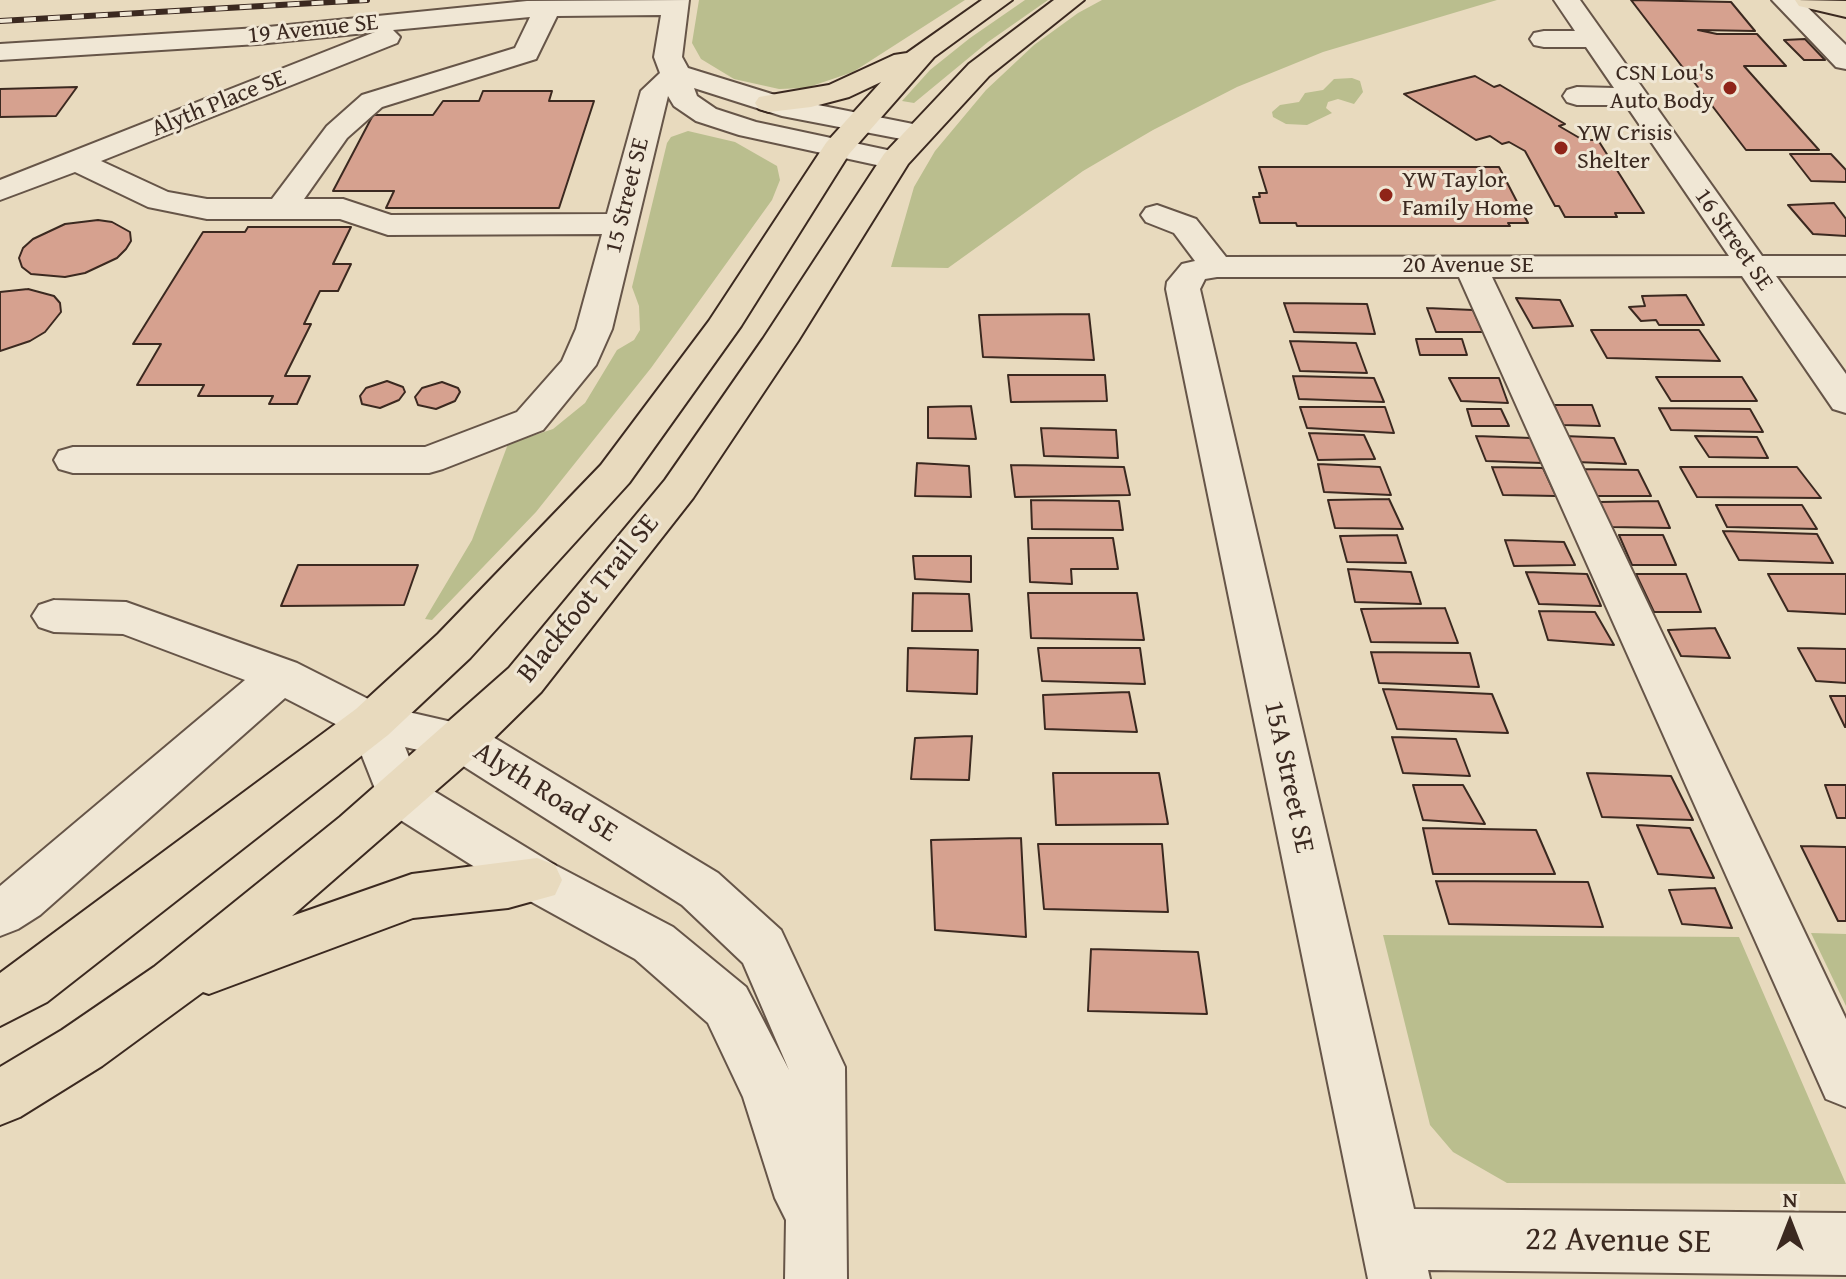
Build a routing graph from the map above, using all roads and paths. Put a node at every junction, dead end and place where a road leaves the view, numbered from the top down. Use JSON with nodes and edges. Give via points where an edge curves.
{"nodes":[{"id":1,"x":999,"y":0,"type":"edge"},
{"id":2,"x":1071,"y":0,"type":"edge"},
{"id":3,"x":1567,"y":0,"type":"edge"},
{"id":4,"x":1785,"y":0,"type":"edge"},
{"id":5,"x":1808,"y":0,"type":"edge"},
{"id":6,"x":675,"y":4,"type":"edge"},
{"id":7,"x":548,"y":8,"type":"junction"},
{"id":8,"x":1846,"y":9,"type":"edge"},
{"id":9,"x":438,"y":17,"type":"junction"},
{"id":10,"x":1544,"y":39,"type":"dead end"},
{"id":11,"x":1593,"y":39,"type":"junction"},
{"id":12,"x":924,"y":51,"type":"junction"},
{"id":13,"x":0,"y":52,"type":"edge"},
{"id":14,"x":1846,"y":61,"type":"edge"},
{"id":15,"x":677,"y":73,"type":"junction"},
{"id":16,"x":1577,"y":96,"type":"dead end"},
{"id":17,"x":1633,"y":97,"type":"junction"},
{"id":18,"x":769,"y":103,"type":"junction"},
{"id":19,"x":849,"y":136,"type":"junction"},
{"id":20,"x":906,"y":146,"type":"junction"},
{"id":21,"x":76,"y":161,"type":"junction"},
{"id":22,"x":0,"y":191,"type":"edge"},
{"id":23,"x":281,"y":209,"type":"junction"},
{"id":24,"x":1157,"y":215,"type":"dead end"},
{"id":25,"x":621,"y":224,"type":"junction"},
{"id":26,"x":1751,"y":265,"type":"junction"},
{"id":27,"x":1846,"y":266,"type":"edge"},
{"id":28,"x":1471,"y":267,"type":"junction"},
{"id":29,"x":1202,"y":271,"type":"junction"},
{"id":30,"x":1846,"y":401,"type":"edge"},
{"id":31,"x":73,"y":460,"type":"dead end"},
{"id":32,"x":54,"y":616,"type":"dead end"},
{"id":33,"x":281,"y":675,"type":"junction"},
{"id":34,"x":372,"y":722,"type":"junction"},
{"id":35,"x":461,"y":741,"type":"junction"},
{"id":36,"x":400,"y":795,"type":"junction"},
{"id":37,"x":537,"y":880,"type":"junction"},
{"id":38,"x":0,"y":913,"type":"edge"},
{"id":39,"x":173,"y":984,"type":"junction"},
{"id":40,"x":0,"y":1001,"type":"edge"},
{"id":41,"x":1846,"y":1080,"type":"edge"},
{"id":42,"x":0,"y":1098,"type":"edge"},
{"id":43,"x":1846,"y":1244,"type":"edge"},
{"id":44,"x":817,"y":1258,"type":"edge"},
{"id":45,"x":1395,"y":1259,"type":"edge"}],
"edges":[{"from":1,"to":12,"type":"main road"},
{"from":2,"to":20,"type":"main road","name":"Blackfoot Trail SE","via":[[979,70]]},
{"from":3,"to":11,"type":"street","name":"16 Street SE"},
{"from":4,"to":14,"type":"street"},
{"from":5,"to":8,"type":"main road"},
{"from":6,"to":7,"type":"street","name":"19 Avenue SE"},
{"from":6,"to":15,"type":"street","via":[[668,57]]},
{"from":7,"to":9,"type":"street","name":"19 Avenue SE"},
{"from":7,"to":23,"type":"street","via":[[526,53],[372,101],[337,132]]},
{"from":9,"to":13,"type":"street","name":"19 Avenue SE","via":[[258,36]]},
{"from":9,"to":21,"type":"street","name":"Alyth Place SE"},
{"from":10,"to":11,"type":"street"},
{"from":11,"to":17,"type":"street","name":"16 Street SE"},
{"from":12,"to":18,"type":"main road","via":[[839,91]]},
{"from":12,"to":19,"type":"main road"},
{"from":15,"to":18,"type":"street"},
{"from":15,"to":19,"type":"street","via":[[684,100],[706,115],[749,129]]},
{"from":15,"to":25,"type":"street","name":"15 Street SE","via":[[655,91]]},
{"from":16,"to":17,"type":"street"},
{"from":17,"to":26,"type":"street","name":"16 Street SE"},
{"from":18,"to":19,"type":"street"},
{"from":19,"to":20,"type":"street"},
{"from":19,"to":34,"type":"main road","via":[[723,326],[615,474],[454,646]]},
{"from":20,"to":35,"type":"main road","name":"Blackfoot Trail SE","via":[[679,489],[525,680]]},
{"from":21,"to":22,"type":"street","name":"Alyth Place SE"},
{"from":21,"to":23,"type":"street","via":[[116,182],[182,205]]},
{"from":23,"to":25,"type":"street","via":[[343,209],[388,225]]},
{"from":24,"to":29,"type":"street","via":[[1185,226]]},
{"from":25,"to":31,"type":"street","name":"15 Street SE","via":[[594,329],[578,365],[530,421],[429,460]]},
{"from":26,"to":27,"type":"street","name":"20 Avenue SE"},
{"from":26,"to":28,"type":"street","name":"20 Avenue SE"},
{"from":26,"to":30,"type":"street","name":"16 Street SE"},
{"from":28,"to":29,"type":"street","name":"20 Avenue SE"},
{"from":28,"to":41,"type":"street"},
{"from":29,"to":45,"type":"street","name":"15A Street SE","via":[[1183,289]]},
{"from":32,"to":33,"type":"street","name":"Alyth Road SE","via":[[126,618]]},
{"from":33,"to":34,"type":"street","name":"Alyth Road SE"},
{"from":33,"to":38,"type":"street"},
{"from":34,"to":35,"type":"street","name":"Alyth Road SE"},
{"from":34,"to":36,"type":"street"},
{"from":34,"to":40,"type":"main road"},
{"from":35,"to":36,"type":"main road","name":"Blackfoot Trail SE"},
{"from":35,"to":44,"type":"street","name":"Alyth Road SE","via":[[700,889],[762,947],[817,1067]]},
{"from":36,"to":37,"type":"street","name":"Alyth Road SE"},
{"from":36,"to":39,"type":"main road","name":"Blackfoot Trail SE"},
{"from":37,"to":39,"type":"main road","via":[[412,896]]},
{"from":37,"to":44,"type":"street","name":"Alyth Road SE","via":[[654,943],[727,1005],[770,1091]]},
{"from":39,"to":42,"type":"main road","name":"Blackfoot Trail SE"},
{"from":43,"to":45,"type":"street","name":"22 Avenue SE"}]}
